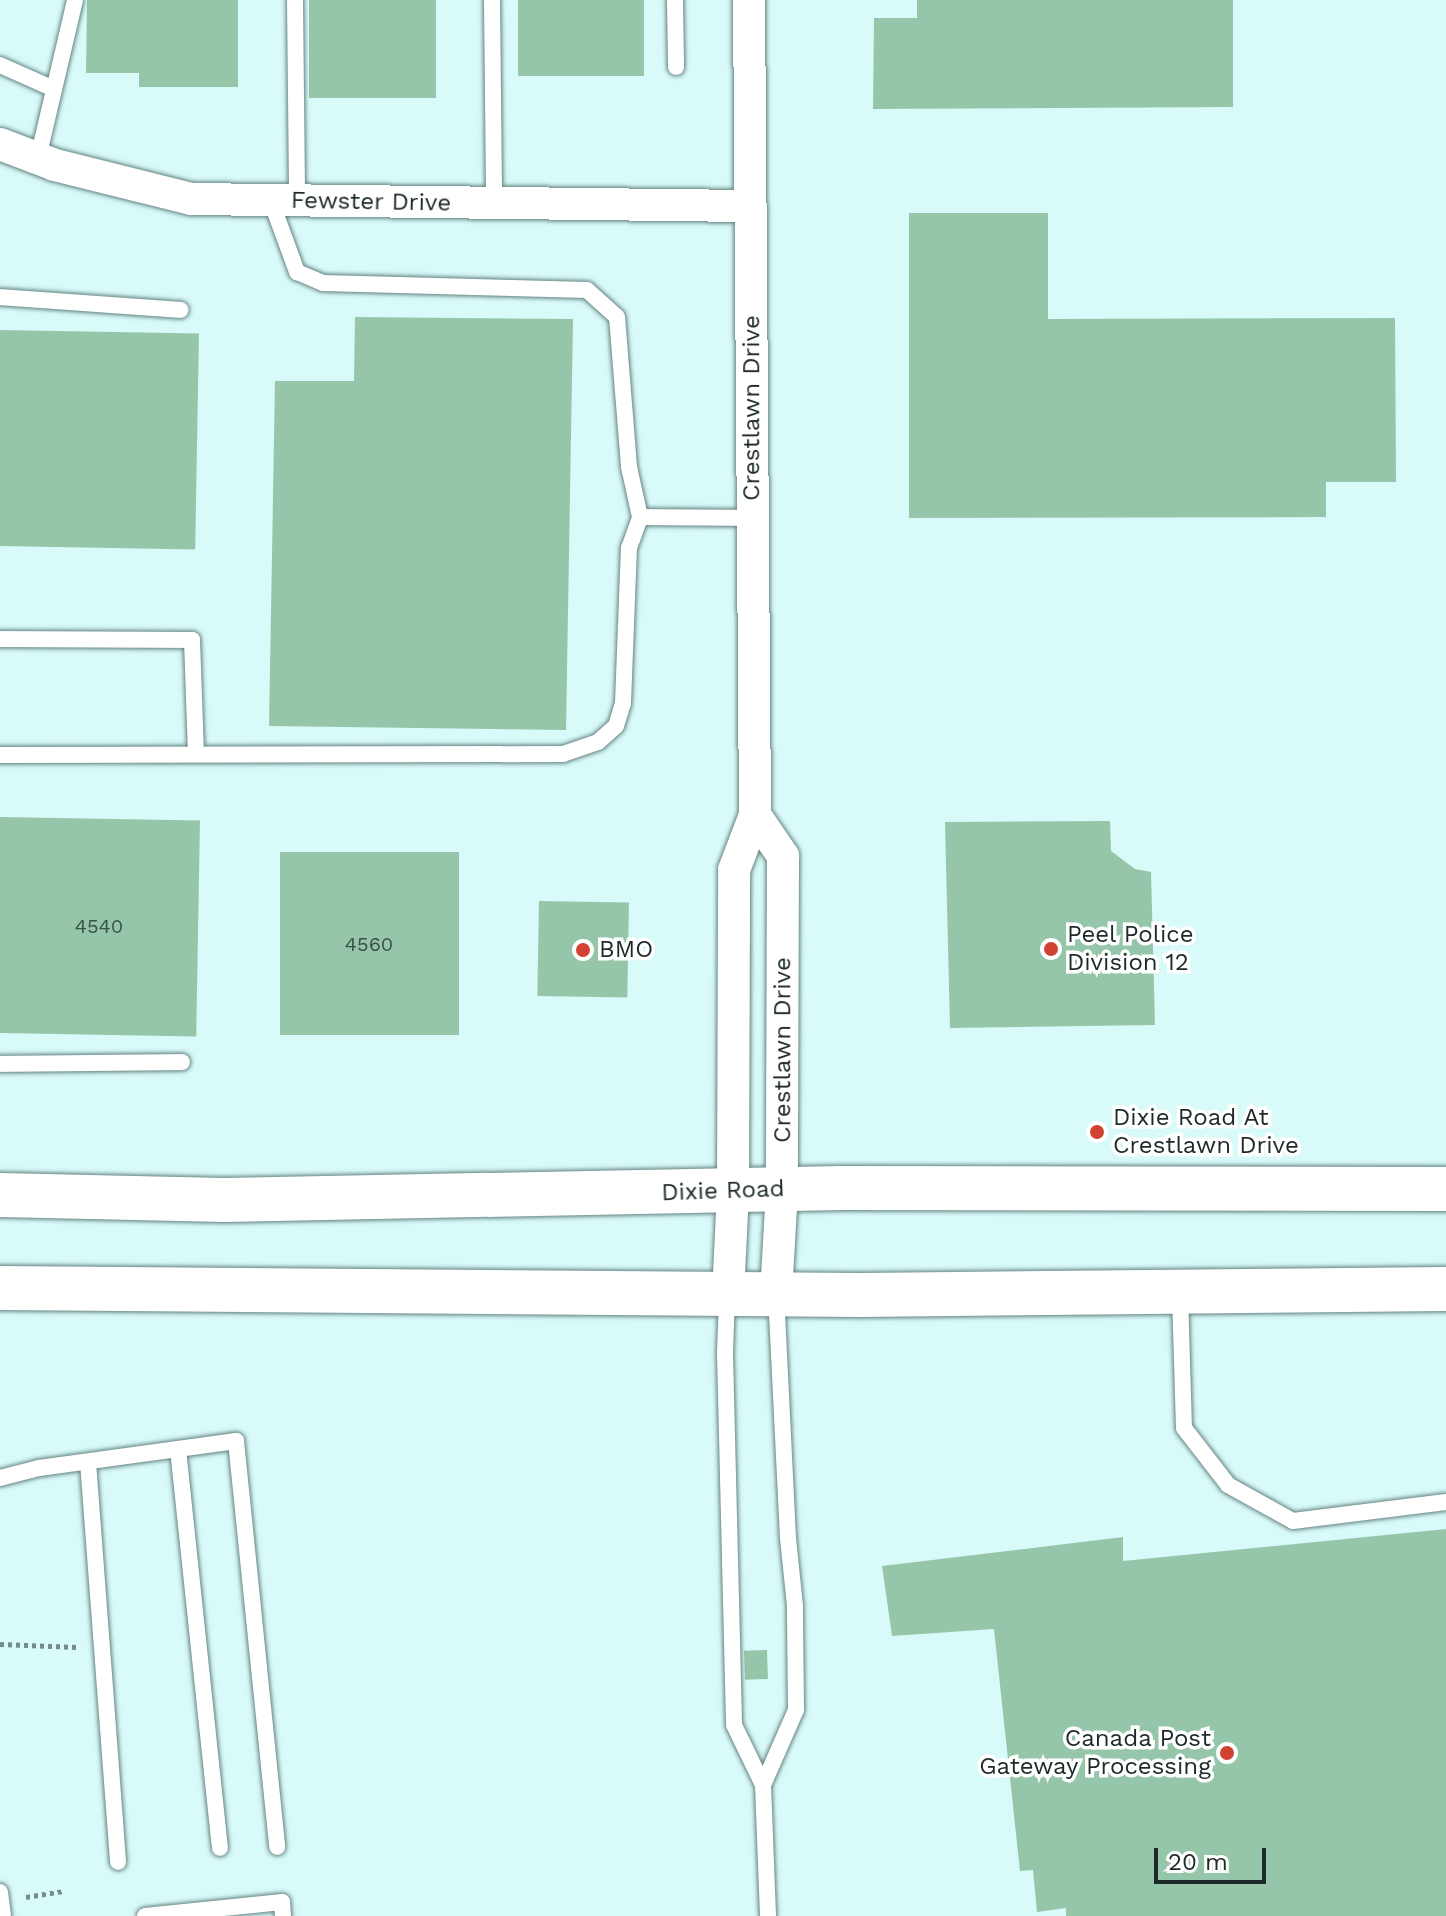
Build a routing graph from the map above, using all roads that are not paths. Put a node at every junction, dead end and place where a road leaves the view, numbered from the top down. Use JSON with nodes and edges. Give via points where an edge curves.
{"nodes":[{"id":1,"x":75,"y":0,"type":"edge"},
{"id":2,"x":295,"y":0,"type":"edge"},
{"id":3,"x":492,"y":0,"type":"edge"},
{"id":4,"x":675,"y":0,"type":"edge"},
{"id":5,"x":749,"y":0,"type":"edge"},
{"id":6,"x":0,"y":65,"type":"edge"},
{"id":7,"x":676,"y":67,"type":"dead end"},
{"id":8,"x":54,"y":89,"type":"junction"},
{"id":9,"x":0,"y":144,"type":"edge"},
{"id":10,"x":38,"y":158,"type":"junction"},
{"id":11,"x":284,"y":201,"type":"junction"},
{"id":12,"x":494,"y":203,"type":"junction"},
{"id":13,"x":750,"y":206,"type":"junction"},
{"id":14,"x":0,"y":297,"type":"edge"},
{"id":15,"x":181,"y":310,"type":"dead end"},
{"id":16,"x":640,"y":517,"type":"junction"},
{"id":17,"x":753,"y":518,"type":"junction"},
{"id":18,"x":0,"y":639,"type":"edge"},
{"id":19,"x":196,"y":754,"type":"junction"},
{"id":20,"x":0,"y":755,"type":"edge"},
{"id":21,"x":755,"y":815,"type":"junction"},
{"id":22,"x":182,"y":1062,"type":"dead end"},
{"id":23,"x":0,"y":1064,"type":"edge"},
{"id":24,"x":1446,"y":1189,"type":"edge"},
{"id":25,"x":782,"y":1190,"type":"junction"},
{"id":26,"x":733,"y":1192,"type":"junction"},
{"id":27,"x":0,"y":1195,"type":"edge"},
{"id":28,"x":0,"y":1288,"type":"edge"},
{"id":29,"x":1446,"y":1289,"type":"edge"},
{"id":30,"x":1180,"y":1292,"type":"junction"},
{"id":31,"x":728,"y":1294,"type":"junction"},
{"id":32,"x":776,"y":1294,"type":"junction"},
{"id":33,"x":178,"y":1449,"type":"junction"},
{"id":34,"x":88,"y":1462,"type":"junction"},
{"id":35,"x":0,"y":1478,"type":"edge"},
{"id":36,"x":1446,"y":1502,"type":"edge"},
{"id":37,"x":763,"y":1785,"type":"junction"},
{"id":38,"x":277,"y":1847,"type":"dead end"},
{"id":39,"x":220,"y":1848,"type":"dead end"},
{"id":40,"x":118,"y":1862,"type":"dead end"},
{"id":41,"x":0,"y":1892,"type":"edge"},
{"id":42,"x":1,"y":1900,"type":"edge"},
{"id":43,"x":188,"y":1914,"type":"edge"},
{"id":44,"x":3,"y":1916,"type":"edge"},
{"id":45,"x":145,"y":1916,"type":"edge"},
{"id":46,"x":283,"y":1916,"type":"edge"},
{"id":47,"x":768,"y":1916,"type":"edge"}],
"edges":[{"from":1,"to":8,"type":"lane"},
{"from":2,"to":11,"type":"lane"},
{"from":3,"to":12,"type":"lane"},
{"from":4,"to":7,"type":"lane"},
{"from":5,"to":13,"type":"street","name":"Crestlawn Drive"},
{"from":6,"to":8,"type":"lane"},
{"from":8,"to":10,"type":"lane"},
{"from":9,"to":10,"type":"street","name":"Fewster Drive"},
{"from":10,"to":11,"type":"street","name":"Fewster Drive","via":[[191,199]]},
{"from":11,"to":12,"type":"street","name":"Fewster Drive"},
{"from":11,"to":16,"type":"lane","via":[[297,272],[323,283],[587,290],[617,317],[629,467]]},
{"from":12,"to":13,"type":"street","name":"Fewster Drive"},
{"from":13,"to":17,"type":"street","name":"Crestlawn Drive"},
{"from":14,"to":15,"type":"lane"},
{"from":16,"to":17,"type":"lane"},
{"from":16,"to":19,"type":"lane","via":[[629,548],[623,703],[616,726],[598,742],[563,754]]},
{"from":17,"to":21,"type":"street","name":"Crestlawn Drive"},
{"from":18,"to":19,"type":"lane","via":[[192,640]]},
{"from":19,"to":20,"type":"lane"},
{"from":21,"to":25,"type":"street","name":"Crestlawn Drive","via":[[783,856]]},
{"from":21,"to":26,"type":"street","name":"Crestlawn Drive","via":[[734,870]]},
{"from":22,"to":23,"type":"lane"},
{"from":24,"to":25,"type":"main road","name":"Dixie Road"},
{"from":25,"to":26,"type":"main road","name":"Dixie Road"},
{"from":25,"to":32,"type":"street","name":"Crestlawn Drive"},
{"from":26,"to":27,"type":"main road","name":"Dixie Road","via":[[224,1200]]},
{"from":26,"to":31,"type":"street","name":"Crestlawn Drive"},
{"from":28,"to":31,"type":"main road"},
{"from":29,"to":30,"type":"main road"},
{"from":30,"to":32,"type":"main road"},
{"from":30,"to":36,"type":"lane","via":[[1184,1428],[1228,1485],[1293,1521]]},
{"from":31,"to":32,"type":"main road"},
{"from":31,"to":37,"type":"lane","via":[[734,1725]]},
{"from":32,"to":37,"type":"lane","via":[[796,1710]]},
{"from":33,"to":34,"type":"lane"},
{"from":33,"to":38,"type":"lane","via":[[236,1441]]},
{"from":33,"to":39,"type":"lane"},
{"from":34,"to":35,"type":"lane"},
{"from":34,"to":40,"type":"lane"},
{"from":37,"to":47,"type":"lane"},
{"from":41,"to":42,"type":"lane"},
{"from":42,"to":44,"type":"lane"},
{"from":43,"to":45,"type":"lane"},
{"from":43,"to":46,"type":"lane","via":[[282,1902]]}]}
